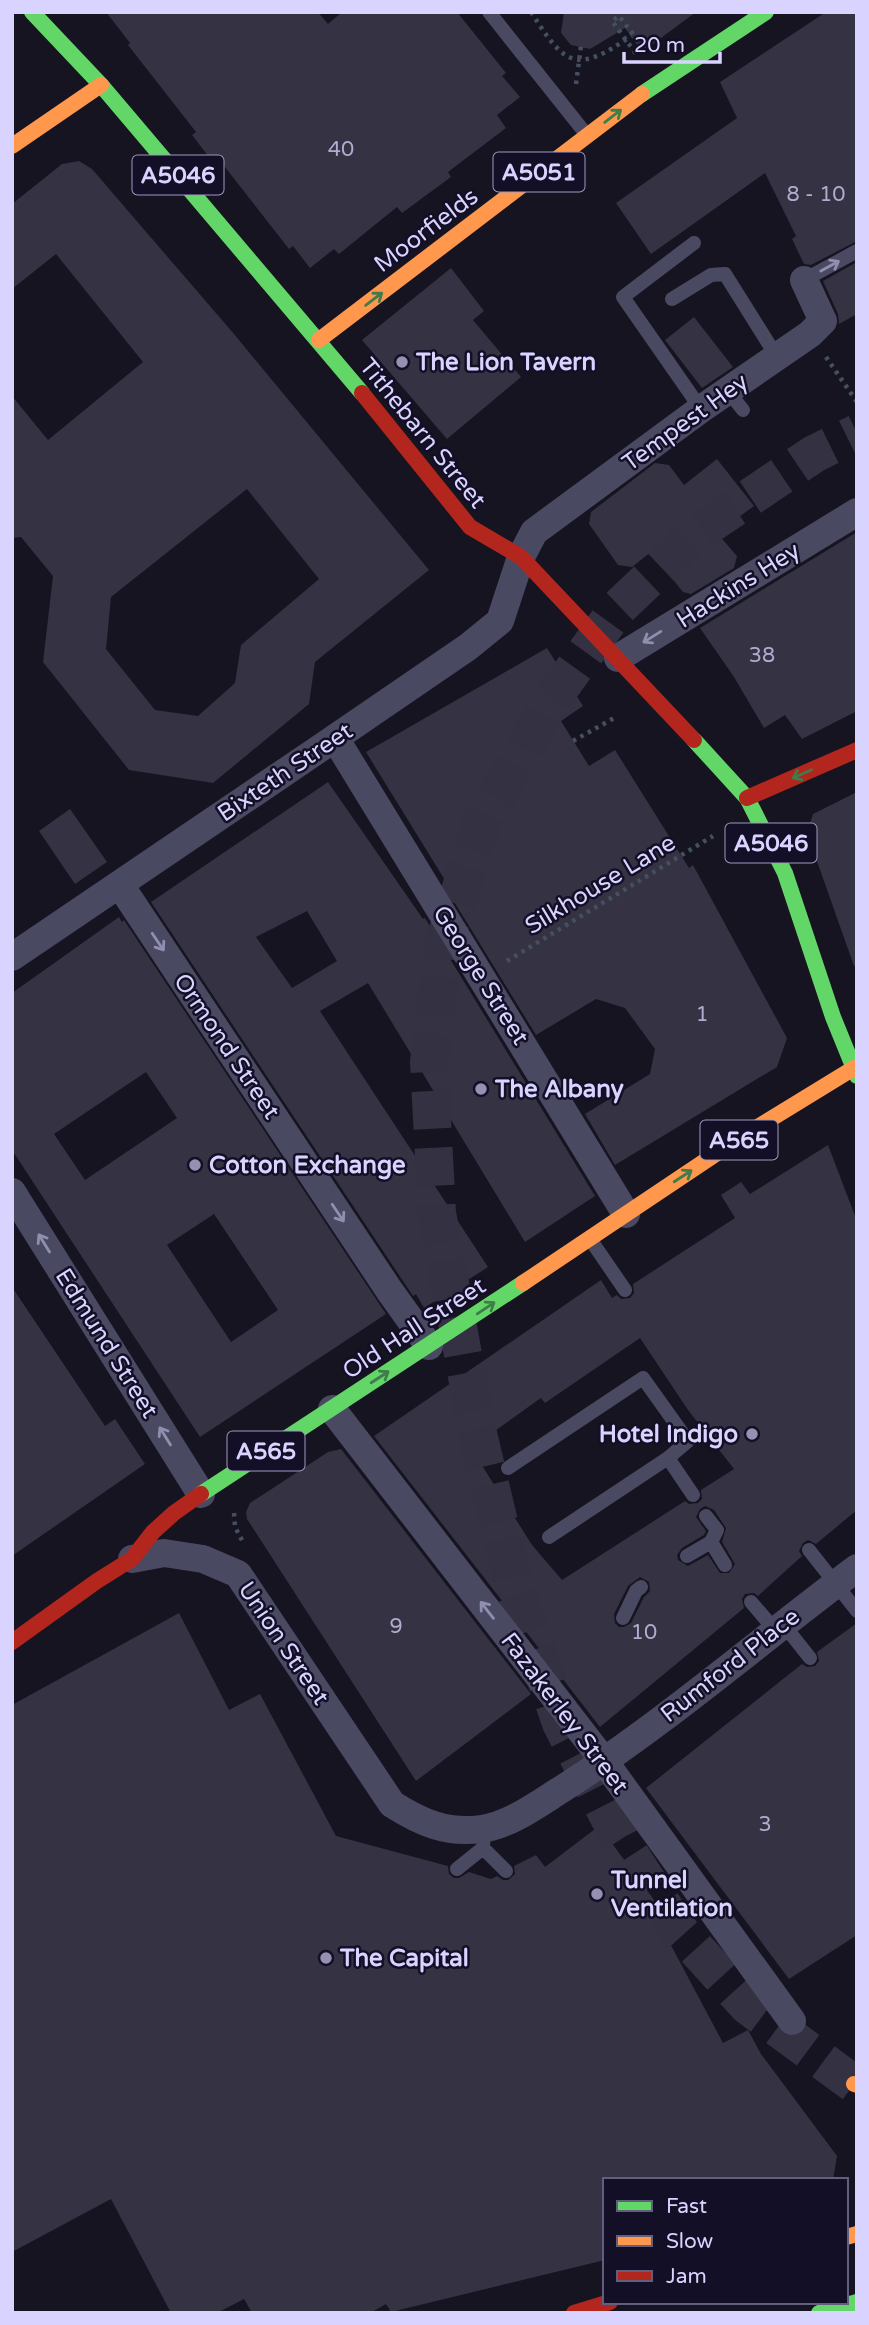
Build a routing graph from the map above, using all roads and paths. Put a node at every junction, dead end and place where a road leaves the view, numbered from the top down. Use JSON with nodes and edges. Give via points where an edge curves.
{"nodes":[{"id":1,"x":33,"y":12,"type":"edge"},
{"id":2,"x":489,"y":12,"type":"edge"},
{"id":3,"x":531,"y":12,"type":"edge"},
{"id":4,"x":766,"y":12,"type":"edge"},
{"id":5,"x":628,"y":43,"type":"dead end"},
{"id":6,"x":581,"y":46,"type":"dead end"},
{"id":7,"x":575,"y":84,"type":"dead end"},
{"id":8,"x":101,"y":85,"type":"junction"},
{"id":9,"x":587,"y":135,"type":"junction"},
{"id":10,"x":12,"y":146,"type":"edge"},
{"id":11,"x":694,"y":243,"type":"dead end"},
{"id":12,"x":857,"y":251,"type":"edge"},
{"id":13,"x":804,"y":280,"type":"joint"},
{"id":14,"x":672,"y":299,"type":"dead end"},
{"id":15,"x":810,"y":334,"type":"junction"},
{"id":16,"x":319,"y":340,"type":"junction"},
{"id":17,"x":777,"y":357,"type":"junction"},
{"id":18,"x":857,"y":402,"type":"edge"},
{"id":19,"x":701,"y":409,"type":"junction"},
{"id":20,"x":857,"y":512,"type":"edge"},
{"id":21,"x":521,"y":557,"type":"junction"},
{"id":22,"x":618,"y":658,"type":"junction"},
{"id":23,"x":616,"y":717,"type":"dead end"},
{"id":24,"x":335,"y":738,"type":"junction"},
{"id":25,"x":573,"y":741,"type":"dead end"},
{"id":26,"x":857,"y":750,"type":"edge"},
{"id":27,"x":747,"y":798,"type":"junction"},
{"id":28,"x":713,"y":836,"type":"dead end"},
{"id":29,"x":120,"y":885,"type":"junction"},
{"id":30,"x":12,"y":957,"type":"edge"},
{"id":31,"x":505,"y":963,"type":"dead end"},
{"id":32,"x":855,"y":1072,"type":"edge"},
{"id":33,"x":12,"y":1192,"type":"edge"},
{"id":34,"x":626,"y":1214,"type":"junction"},
{"id":35,"x":589,"y":1238,"type":"junction"},
{"id":36,"x":625,"y":1290,"type":"dead end"},
{"id":37,"x":429,"y":1346,"type":"junction"},
{"id":38,"x":332,"y":1409,"type":"junction"},
{"id":39,"x":668,"y":1458,"type":"junction"},
{"id":40,"x":508,"y":1468,"type":"dead end"},
{"id":41,"x":691,"y":1492,"type":"dead end"},
{"id":42,"x":201,"y":1494,"type":"junction"},
{"id":43,"x":234,"y":1508,"type":"dead end"},
{"id":44,"x":706,"y":1516,"type":"dead end"},
{"id":45,"x":549,"y":1537,"type":"dead end"},
{"id":46,"x":711,"y":1542,"type":"junction"},
{"id":47,"x":809,"y":1550,"type":"dead end"},
{"id":48,"x":249,"y":1554,"type":"dead end"},
{"id":49,"x":687,"y":1556,"type":"dead end"},
{"id":50,"x":132,"y":1559,"type":"junction"},
{"id":51,"x":725,"y":1565,"type":"dead end"},
{"id":52,"x":846,"y":1576,"type":"edge"},
{"id":53,"x":641,"y":1587,"type":"dead end"},
{"id":54,"x":751,"y":1602,"type":"dead end"},
{"id":55,"x":857,"y":1611,"type":"edge"},
{"id":56,"x":623,"y":1618,"type":"dead end"},
{"id":57,"x":779,"y":1627,"type":"junction"},
{"id":58,"x":12,"y":1642,"type":"edge"},
{"id":59,"x":810,"y":1658,"type":"dead end"},
{"id":60,"x":604,"y":1762,"type":"junction"},
{"id":61,"x":483,"y":1838,"type":"junction"},
{"id":62,"x":457,"y":1869,"type":"dead end"},
{"id":63,"x":506,"y":1871,"type":"dead end"},
{"id":64,"x":792,"y":2021,"type":"dead end"},
{"id":65,"x":603,"y":2304,"type":"edge"},
{"id":66,"x":848,"y":2304,"type":"edge"},
{"id":67,"x":574,"y":2313,"type":"edge"},
{"id":68,"x":819,"y":2313,"type":"edge"}],
"edges":[{"from":1,"to":8,"type":"main road","name":"Tithebarn Street","number":"A5046"},
{"from":2,"to":9,"type":"lane"},
{"from":3,"to":5,"type":"path","via":[[553,46],[566,57],[589,60],[606,53],[632,35],[620,16],[612,21]]},
{"from":9,"to":4,"type":"main road","name":"Moorfields","number":"A5051","one_way":true},
{"from":6,"to":7,"type":"path"},
{"from":8,"to":10,"type":"main road"},
{"from":8,"to":16,"type":"main road","name":"Tithebarn Street","number":"A5046"},
{"from":16,"to":9,"type":"main road","name":"Moorfields","number":"A5051","one_way":true},
{"from":11,"to":19,"type":"lane","via":[[623,297]]},
{"from":13,"to":12,"type":"lane","one_way":true},
{"from":13,"to":15,"type":"street","via":[[822,321]]},
{"from":14,"to":17,"type":"lane","via":[[711,275],[725,274]]},
{"from":15,"to":17,"type":"street","name":"Tempest Hey"},
{"from":15,"to":18,"type":"path"},
{"from":16,"to":21,"type":"main road","name":"Tithebarn Street","number":"A5046","via":[[470,527]]},
{"from":17,"to":19,"type":"street","name":"Tempest Hey","via":[[736,400]]},
{"from":19,"to":21,"type":"street","name":"Tempest Hey","via":[[534,532]]},
{"from":20,"to":22,"type":"street","name":"Hackins Hey","one_way":true},
{"from":21,"to":22,"type":"main road","name":"Tithebarn Street","number":"A5046"},
{"from":21,"to":24,"type":"street","name":"Bixteth Street","via":[[500,621]]},
{"from":22,"to":27,"type":"main road","name":"Tithebarn Street","number":"A5046"},
{"from":23,"to":25,"type":"path"},
{"from":24,"to":29,"type":"street","name":"Bixteth Street"},
{"from":24,"to":34,"type":"street","name":"George Street"},
{"from":26,"to":27,"type":"main road","one_way":true},
{"from":27,"to":32,"type":"main road","name":"Tithebarn Street","number":"A5046","via":[[785,873]]},
{"from":28,"to":31,"type":"path","name":"Silkhouse Lane"},
{"from":29,"to":30,"type":"street","name":"Bixteth Street"},
{"from":29,"to":37,"type":"street","name":"Ormond Street","one_way":true},
{"from":34,"to":32,"type":"main road","name":"Old Hall Street","number":"A565","one_way":true,"via":[[815,1091]]},
{"from":42,"to":33,"type":"street","name":"Edmund Street","one_way":true},
{"from":34,"to":35,"type":"main road","name":"Old Hall Street","number":"A565"},
{"from":35,"to":36,"type":"lane"},
{"from":37,"to":35,"type":"main road","name":"Old Hall Street","number":"A565","one_way":true},
{"from":38,"to":37,"type":"main road","name":"Old Hall Street","number":"A565","one_way":true},
{"from":38,"to":42,"type":"main road","name":"Old Hall Street","number":"A565"},
{"from":60,"to":38,"type":"street","name":"Fazakerley Street","one_way":true},
{"from":39,"to":40,"type":"lane","via":[[688,1441],[643,1378]]},
{"from":39,"to":41,"type":"lane"},
{"from":39,"to":45,"type":"lane"},
{"from":42,"to":50,"type":"main road","name":"Old Hall Street","number":"A565","via":[[153,1532]]},
{"from":43,"to":48,"type":"path","via":[[235,1527]]},
{"from":44,"to":46,"type":"lane","via":[[717,1530]]},
{"from":46,"to":49,"type":"lane"},
{"from":46,"to":51,"type":"lane"},
{"from":47,"to":52,"type":"lane"},
{"from":50,"to":58,"type":"main road","name":"Old Hall Street","number":"A565"},
{"from":50,"to":61,"type":"street","name":"Union Street","via":[[164,1553],[204,1559],[238,1574],[392,1804],[416,1820]]},
{"from":52,"to":55,"type":"lane"},
{"from":52,"to":57,"type":"street","name":"Rumford Place"},
{"from":53,"to":56,"type":"lane"},
{"from":54,"to":57,"type":"lane"},
{"from":57,"to":59,"type":"lane"},
{"from":57,"to":60,"type":"street","name":"Rumford Place"},
{"from":60,"to":61,"type":"street","name":"Rumford Place"},
{"from":60,"to":64,"type":"street","name":"Fazakerley Street"},
{"from":61,"to":62,"type":"lane"},
{"from":61,"to":63,"type":"lane"},
{"from":65,"to":67,"type":"main road"},
{"from":66,"to":68,"type":"main road"}]}
